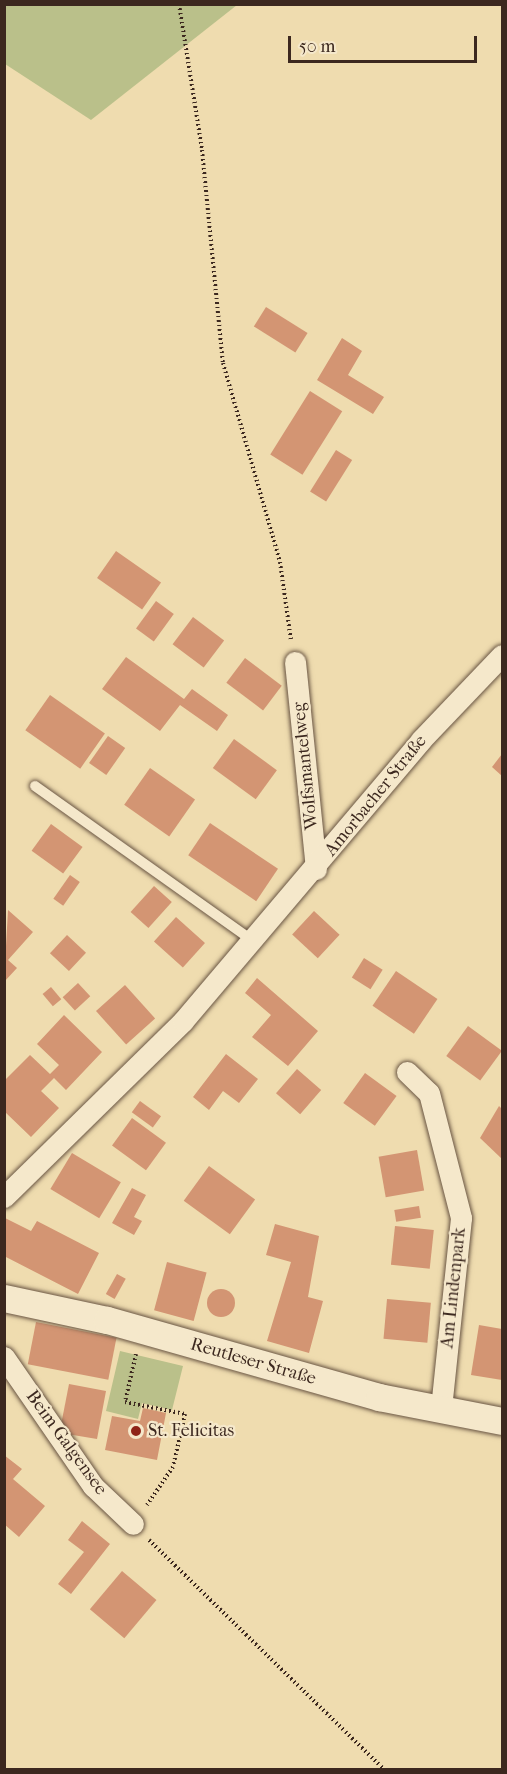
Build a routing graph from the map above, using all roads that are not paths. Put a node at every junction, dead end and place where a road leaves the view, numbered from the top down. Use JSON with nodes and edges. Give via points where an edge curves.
{"nodes":[{"id":1,"x":502,"y":655,"type":"edge"},
{"id":2,"x":295,"y":662,"type":"road end"},
{"id":3,"x":35,"y":786,"type":"dead end"},
{"id":4,"x":316,"y":869,"type":"junction"},
{"id":5,"x":252,"y":940,"type":"junction"},
{"id":6,"x":407,"y":1072,"type":"dead end"},
{"id":7,"x":4,"y":1197,"type":"edge"},
{"id":8,"x":4,"y":1298,"type":"edge"},
{"id":9,"x":4,"y":1357,"type":"edge"},
{"id":10,"x":441,"y":1409,"type":"junction"},
{"id":11,"x":502,"y":1421,"type":"edge"},
{"id":12,"x":133,"y":1524,"type":"road end"}],
"edges":[{"from":1,"to":4,"type":"street","name":"Amorbacher Straße","via":[[421,740]]},
{"from":2,"to":4,"type":"street","name":"Wolfsmantelweg"},
{"from":3,"to":5,"type":"lane"},
{"from":4,"to":5,"type":"street","name":"Amorbacher Straße"},
{"from":5,"to":7,"type":"street","name":"Amorbacher Straße","via":[[183,1021]]},
{"from":6,"to":10,"type":"street","name":"Am Lindenpark","via":[[429,1093],[461,1218]]},
{"from":8,"to":10,"type":"street","name":"Reutleser Straße","via":[[142,1330],[322,1382]]},
{"from":9,"to":12,"type":"street","name":"Beim Galgensee","via":[[93,1486]]},
{"from":10,"to":11,"type":"street","name":"Reutleser Straße"}]}
